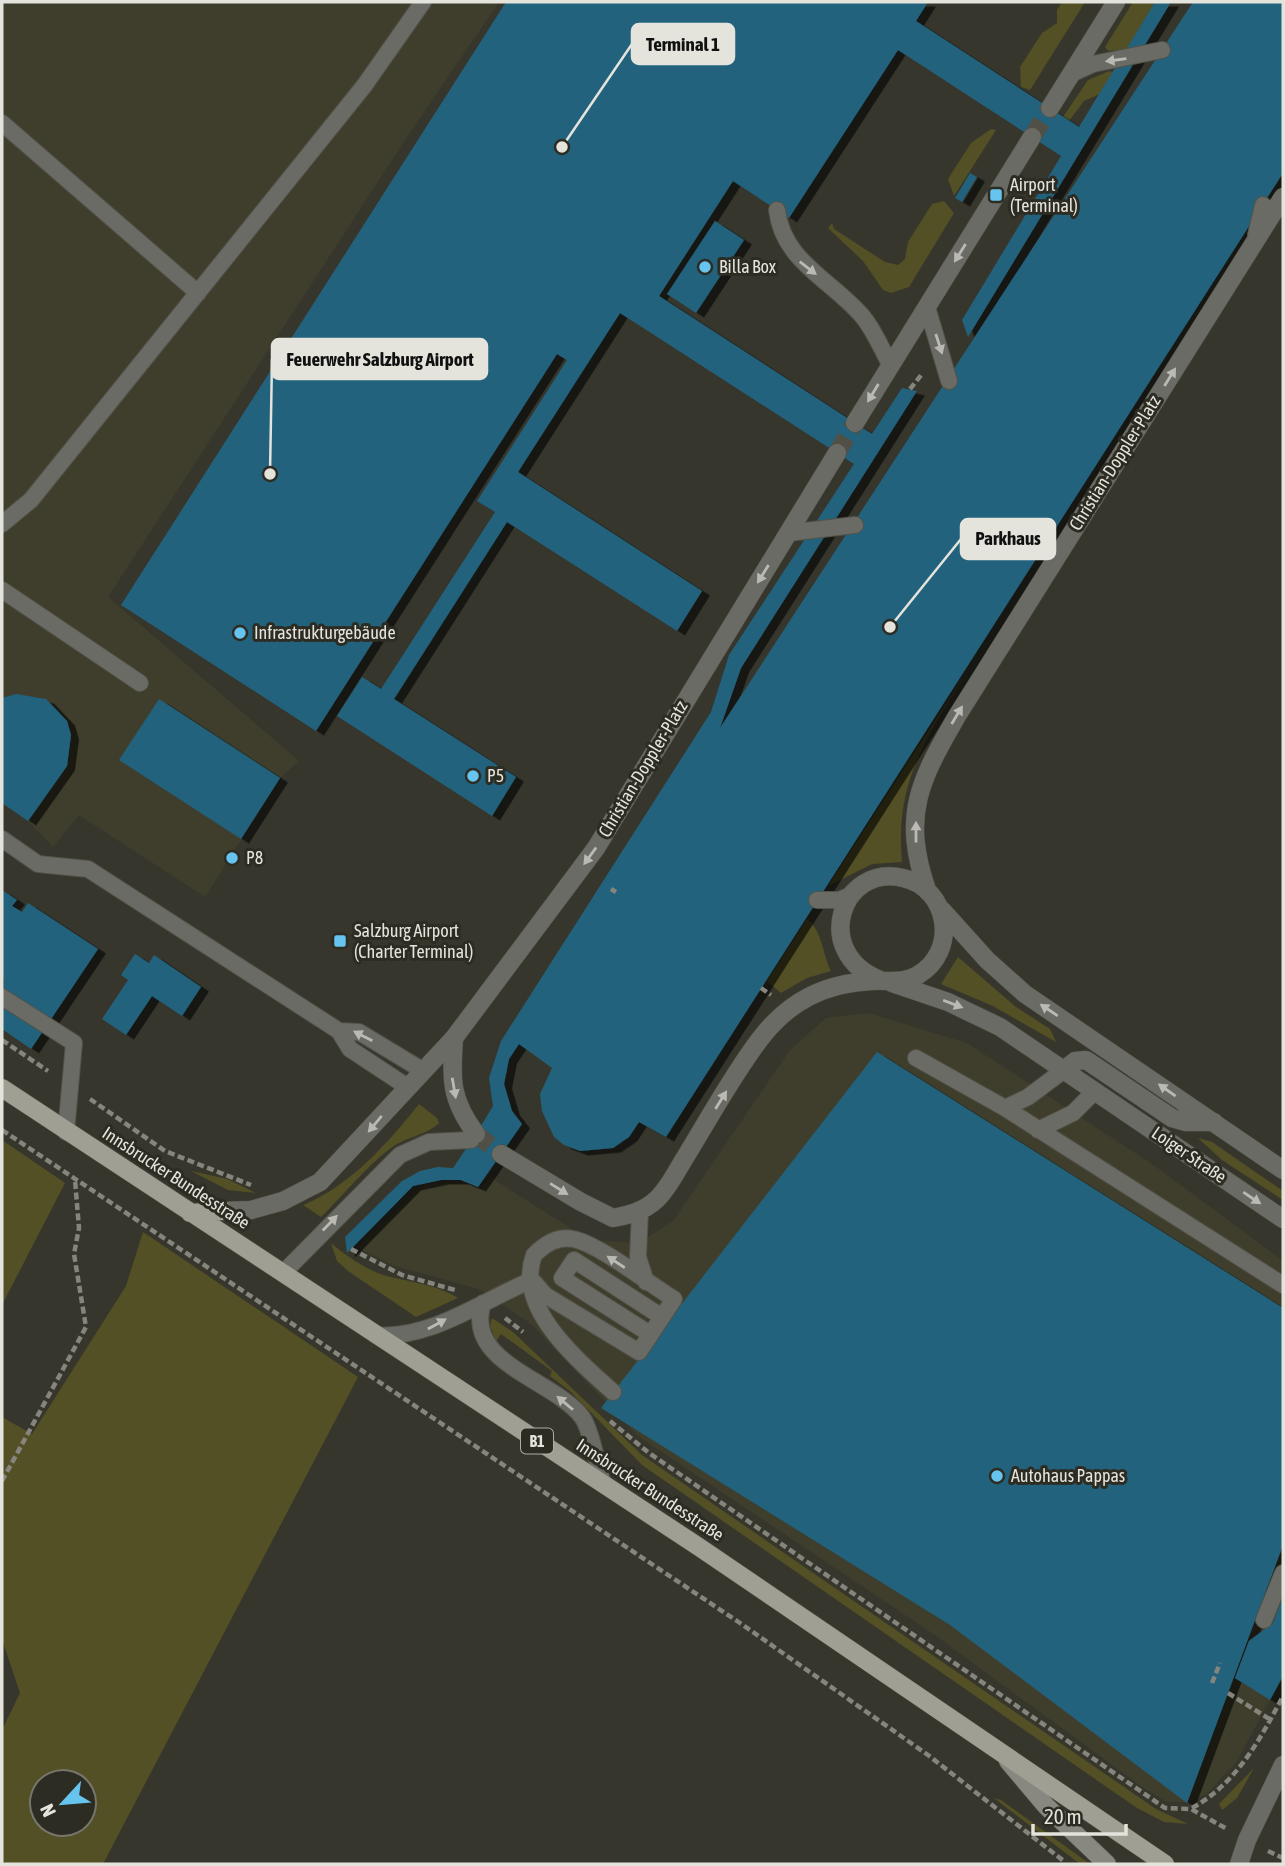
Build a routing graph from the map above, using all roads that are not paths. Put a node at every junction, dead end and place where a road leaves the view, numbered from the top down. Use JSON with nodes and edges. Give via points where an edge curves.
{"nodes":[{"id":1,"x":423,"y":2,"type":"edge"},
{"id":2,"x":1116,"y":2,"type":"edge"},
{"id":3,"x":1162,"y":50,"type":"dead end"},
{"id":4,"x":1071,"y":74,"type":"junction"},
{"id":5,"x":1050,"y":108,"type":"tunnel mouth"},
{"id":6,"x":2,"y":123,"type":"edge"},
{"id":7,"x":1032,"y":137,"type":"tunnel mouth"},
{"id":8,"x":1283,"y":197,"type":"edge"},
{"id":9,"x":1263,"y":205,"type":"dead end"},
{"id":10,"x":777,"y":210,"type":"dead end"},
{"id":11,"x":1253,"y":244,"type":"junction"},
{"id":12,"x":198,"y":293,"type":"junction"},
{"id":13,"x":927,"y":307,"type":"junction"},
{"id":14,"x":890,"y":364,"type":"junction"},
{"id":15,"x":948,"y":380,"type":"dead end"},
{"id":16,"x":855,"y":423,"type":"tunnel mouth"},
{"id":17,"x":837,"y":453,"type":"tunnel mouth"},
{"id":18,"x":2,"y":524,"type":"edge"},
{"id":19,"x":855,"y":525,"type":"dead end"},
{"id":20,"x":788,"y":533,"type":"junction"},
{"id":21,"x":2,"y":590,"type":"edge"},
{"id":22,"x":139,"y":683,"type":"dead end"},
{"id":23,"x":2,"y":839,"type":"edge"},
{"id":24,"x":928,"y":890,"type":"junction"},
{"id":25,"x":852,"y":895,"type":"junction"},
{"id":26,"x":817,"y":900,"type":"dead end"},
{"id":27,"x":940,"y":907,"type":"junction"},
{"id":28,"x":884,"y":981,"type":"junction"},
{"id":29,"x":2,"y":997,"type":"edge"},
{"id":30,"x":338,"y":1031,"type":"junction"},
{"id":31,"x":454,"y":1038,"type":"junction"},
{"id":32,"x":1106,"y":1048,"type":"junction"},
{"id":33,"x":916,"y":1058,"type":"dead end"},
{"id":34,"x":422,"y":1070,"type":"junction"},
{"id":35,"x":1065,"y":1070,"type":"junction"},
{"id":36,"x":1106,"y":1074,"type":"junction"},
{"id":37,"x":406,"y":1086,"type":"junction"},
{"id":38,"x":2,"y":1088,"type":"edge"},
{"id":39,"x":1095,"y":1091,"type":"junction"},
{"id":40,"x":1005,"y":1108,"type":"junction"},
{"id":41,"x":1214,"y":1122,"type":"junction"},
{"id":42,"x":1038,"y":1130,"type":"junction"},
{"id":43,"x":66,"y":1132,"type":"junction"},
{"id":44,"x":473,"y":1137,"type":"joint"},
{"id":45,"x":501,"y":1154,"type":"tunnel mouth"},
{"id":46,"x":1283,"y":1170,"type":"edge"},
{"id":47,"x":640,"y":1210,"type":"junction"},
{"id":48,"x":223,"y":1211,"type":"joint"},
{"id":49,"x":190,"y":1213,"type":"junction"},
{"id":50,"x":1283,"y":1219,"type":"edge"},
{"id":51,"x":283,"y":1273,"type":"junction"},
{"id":52,"x":532,"y":1280,"type":"junction"},
{"id":53,"x":646,"y":1282,"type":"junction"},
{"id":54,"x":1283,"y":1285,"type":"edge"},
{"id":55,"x":483,"y":1303,"type":"junction"},
{"id":56,"x":662,"y":1317,"type":"junction"},
{"id":57,"x":650,"y":1334,"type":"junction"},
{"id":58,"x":376,"y":1335,"type":"junction"},
{"id":59,"x":613,"y":1392,"type":"dead end"},
{"id":60,"x":603,"y":1484,"type":"junction"},
{"id":61,"x":1283,"y":1573,"type":"edge"},
{"id":62,"x":1264,"y":1620,"type":"dead end"},
{"id":63,"x":996,"y":1748,"type":"junction"},
{"id":64,"x":1283,"y":1765,"type":"edge"},
{"id":65,"x":1107,"y":1864,"type":"edge"},
{"id":66,"x":1165,"y":1864,"type":"edge"},
{"id":67,"x":1239,"y":1864,"type":"edge"}],
"edges":[{"from":1,"to":12,"type":"lane","via":[[364,86]]},
{"from":2,"to":4,"type":"street"},
{"from":3,"to":4,"type":"lane","one_way":true,"via":[[1093,64]]},
{"from":4,"to":5,"type":"street"},
{"from":6,"to":12,"type":"lane"},
{"from":7,"to":13,"type":"street","one_way":true},
{"from":8,"to":11,"type":"street","name":"Christian-Doppler-Platz"},
{"from":9,"to":11,"type":"lane"},
{"from":10,"to":14,"type":"lane","one_way":true,"via":[[784,236],[799,261],[864,318]]},
{"from":24,"to":11,"type":"street","name":"Christian-Doppler-Platz","one_way":true,"via":[[916,844],[916,810],[924,774]]},
{"from":12,"to":18,"type":"lane","via":[[31,500]]},
{"from":13,"to":14,"type":"street"},
{"from":13,"to":15,"type":"lane","one_way":true},
{"from":14,"to":16,"type":"street","one_way":true},
{"from":17,"to":20,"type":"street","name":"Christian-Doppler-Platz"},
{"from":19,"to":20,"type":"lane"},
{"from":20,"to":31,"type":"street","name":"Christian-Doppler-Platz","one_way":true,"via":[[596,848]]},
{"from":21,"to":22,"type":"lane"},
{"from":23,"to":30,"type":"lane","via":[[38,864],[88,869]]},
{"from":24,"to":25,"type":"street","via":[[889,876],[862,885]]},
{"from":24,"to":27,"type":"street","name":"Christian-Doppler-Platz"},
{"from":25,"to":26,"type":"lane"},
{"from":25,"to":28,"type":"street","via":[[840,919],[842,946],[856,968]]},
{"from":27,"to":28,"type":"street","via":[[944,936],[933,963],[908,980]]},
{"from":32,"to":27,"type":"street","one_way":true,"via":[[1026,994],[987,960]]},
{"from":28,"to":35,"type":"street","name":"Loiger Straße","one_way":true,"via":[[973,1012]]},
{"from":47,"to":28,"type":"street","one_way":true,"via":[[667,1187],[760,1039],[786,1011],[829,986]]},
{"from":29,"to":43,"type":"lane","via":[[74,1044]]},
{"from":34,"to":30,"type":"lane","one_way":true,"via":[[359,1032]]},
{"from":30,"to":37,"type":"lane","via":[[350,1049]]},
{"from":31,"to":34,"type":"street","name":"Christian-Doppler-Platz"},
{"from":31,"to":44,"type":"street","one_way":true,"via":[[453,1090]]},
{"from":32,"to":36,"type":"street","via":[[1111,1060]]},
{"from":41,"to":32,"type":"street","one_way":true},
{"from":33,"to":40,"type":"lane"},
{"from":34,"to":37,"type":"street","name":"Christian-Doppler-Platz"},
{"from":35,"to":36,"type":"street","name":"Loiger Straße","via":[[1080,1059]]},
{"from":35,"to":39,"type":"street","name":"Loiger Straße"},
{"from":35,"to":40,"type":"lane"},
{"from":36,"to":39,"type":"street"},
{"from":36,"to":41,"type":"street","name":"Loiger Straße","via":[[1172,1118]]},
{"from":37,"to":48,"type":"street","name":"Christian-Doppler-Platz","one_way":true,"via":[[320,1182],[283,1201],[251,1210]]},
{"from":38,"to":43,"type":"main road","name":"Innsbrucker Bundesstraße","number":"B1"},
{"from":39,"to":42,"type":"lane","via":[[1073,1113]]},
{"from":39,"to":50,"type":"street","name":"Loiger Straße","one_way":true},
{"from":40,"to":42,"type":"lane"},
{"from":41,"to":46,"type":"street"},
{"from":42,"to":54,"type":"lane"},
{"from":43,"to":49,"type":"main road","name":"Innsbrucker Bundesstraße","number":"B1"},
{"from":51,"to":44,"type":"lane","one_way":true,"via":[[400,1155],[429,1142]]},
{"from":45,"to":47,"type":"street","one_way":true,"via":[[613,1218]]},
{"from":47,"to":53,"type":"lane","via":[[638,1256]]},
{"from":48,"to":49,"type":"main road"},
{"from":49,"to":51,"type":"main road","name":"Innsbrucker Bundesstraße","number":"B1"},
{"from":51,"to":58,"type":"main road","name":"Innsbrucker Bundesstraße","number":"B1"},
{"from":53,"to":52,"type":"lane","one_way":true,"via":[[572,1238],[541,1247],[531,1264]]},
{"from":52,"to":55,"type":"lane"},
{"from":52,"to":57,"type":"lane","via":[[545,1295],[639,1352]]},
{"from":52,"to":59,"type":"lane","via":[[536,1302],[549,1327]]},
{"from":53,"to":56,"type":"lane","via":[[674,1299]]},
{"from":58,"to":55,"type":"lane","one_way":true,"via":[[423,1332]]},
{"from":60,"to":55,"type":"lane","one_way":true,"via":[[583,1418],[495,1353],[481,1334],[478,1318]]},
{"from":56,"to":57,"type":"lane"},
{"from":56,"to":57,"type":"lane","via":[[573,1260],[562,1278]]},
{"from":58,"to":60,"type":"main road","name":"Innsbrucker Bundesstraße","number":"B1"},
{"from":60,"to":63,"type":"main road","name":"Innsbrucker Bundesstraße","number":"B1"},
{"from":61,"to":62,"type":"lane"},
{"from":63,"to":65,"type":"main road","via":[[1046,1806]]},
{"from":63,"to":66,"type":"main road","name":"Innsbrucker Bundesstraße","number":"B1"},
{"from":64,"to":67,"type":"street"}]}
